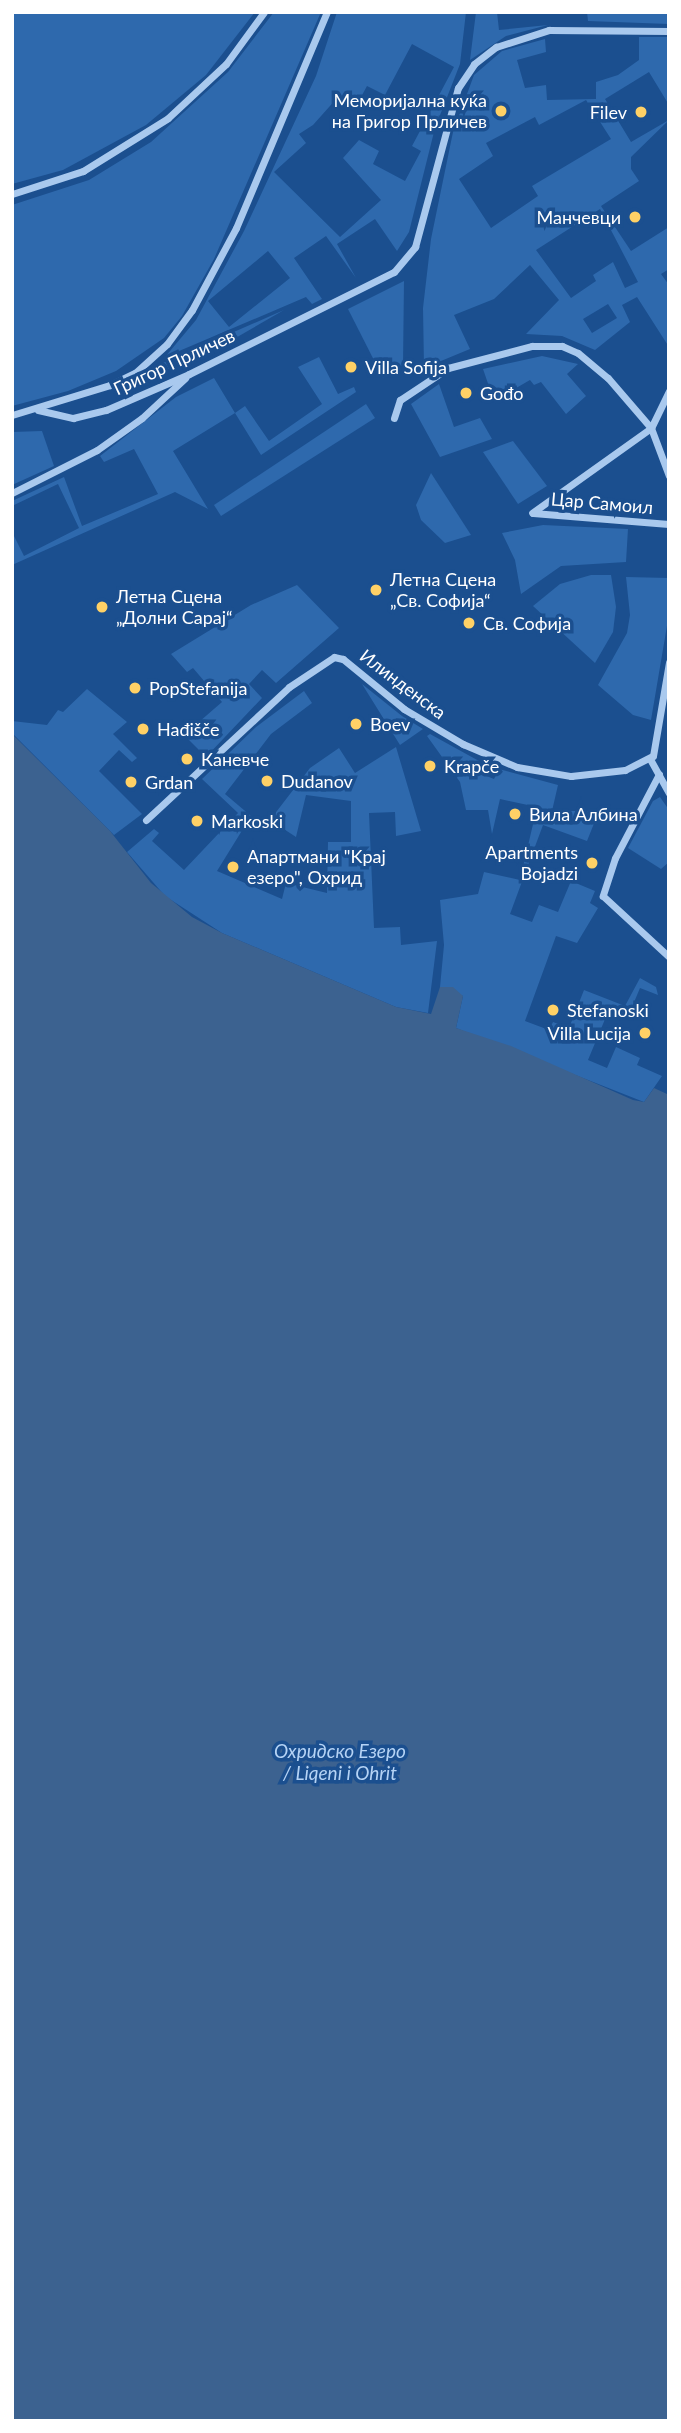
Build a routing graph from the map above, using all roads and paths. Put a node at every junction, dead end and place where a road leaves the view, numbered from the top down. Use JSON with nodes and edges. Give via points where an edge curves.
{"nodes":[{"id":1,"x":264,"y":12,"type":"edge"},
{"id":2,"x":327,"y":12,"type":"edge"},
{"id":3,"x":669,"y":31,"type":"edge"},
{"id":4,"x":12,"y":194,"type":"edge"},
{"id":5,"x":189,"y":374,"type":"junction"},
{"id":6,"x":669,"y":391,"type":"edge"},
{"id":7,"x":38,"y":410,"type":"junction"},
{"id":8,"x":12,"y":415,"type":"edge"},
{"id":9,"x":394,"y":418,"type":"dead end"},
{"id":10,"x":651,"y":428,"type":"junction"},
{"id":11,"x":669,"y":476,"type":"edge"},
{"id":12,"x":12,"y":493,"type":"edge"},
{"id":13,"x":669,"y":524,"type":"edge"},
{"id":14,"x":669,"y":662,"type":"edge"},
{"id":15,"x":650,"y":759,"type":"junction"},
{"id":16,"x":659,"y":774,"type":"junction"},
{"id":17,"x":669,"y":793,"type":"edge"},
{"id":18,"x":146,"y":820,"type":"dead end"},
{"id":19,"x":669,"y":957,"type":"edge"}],
"edges":[{"from":1,"to":4,"type":"street","via":[[221,70],[168,118],[83,171]]},
{"from":2,"to":7,"type":"street","name":"Григор Прличев","via":[[236,228],[183,324],[158,355],[135,373]]},
{"from":3,"to":5,"type":"street","name":"Григор Прличев","via":[[549,30],[520,36],[491,50],[458,88],[420,230],[402,265],[382,280]]},
{"from":5,"to":7,"type":"street","name":"Григор Прличев","via":[[87,416],[65,417]]},
{"from":5,"to":12,"type":"street","via":[[142,418],[97,450]]},
{"from":6,"to":10,"type":"street"},
{"from":7,"to":8,"type":"street"},
{"from":9,"to":10,"type":"street","via":[[400,400],[448,368],[504,351],[549,345],[572,350],[592,363]]},
{"from":10,"to":11,"type":"street"},
{"from":10,"to":13,"type":"street","name":"Цар Самоил","via":[[532,513]]},
{"from":14,"to":15,"type":"street","via":[[659,736]]},
{"from":15,"to":16,"type":"street"},
{"from":15,"to":18,"type":"street","name":"Илинденска","via":[[625,770],[582,776],[517,767],[432,727],[343,659],[334,657],[279,695]]},
{"from":16,"to":17,"type":"street"},
{"from":16,"to":19,"type":"street","via":[[615,858],[603,896]]}]}
